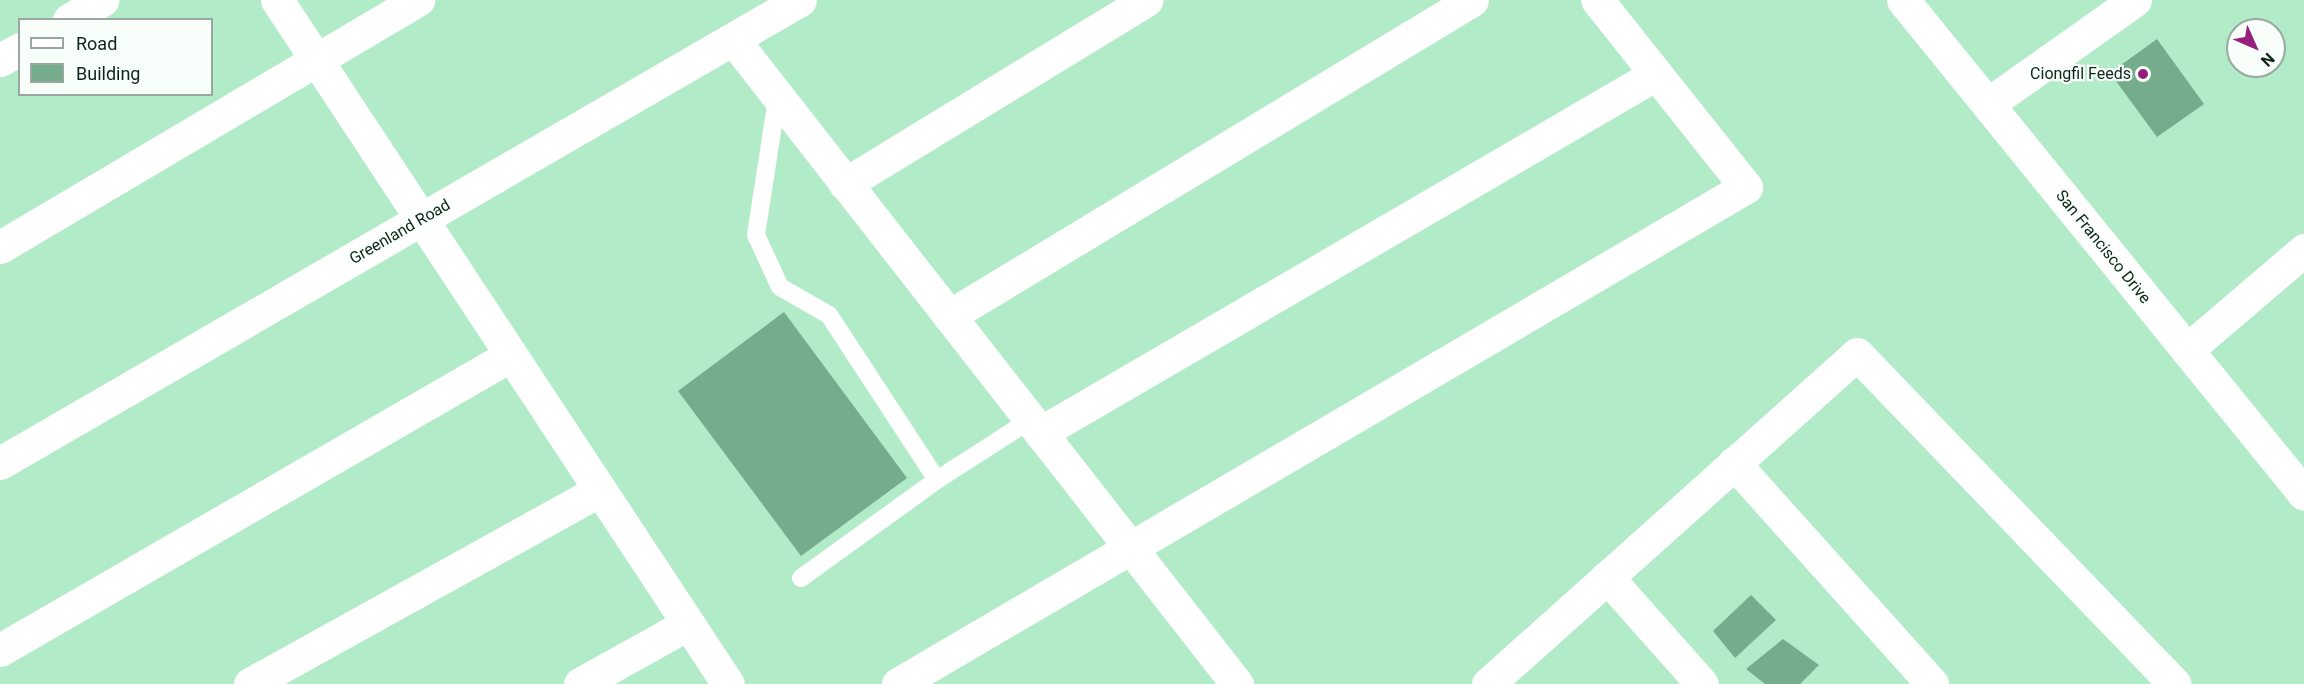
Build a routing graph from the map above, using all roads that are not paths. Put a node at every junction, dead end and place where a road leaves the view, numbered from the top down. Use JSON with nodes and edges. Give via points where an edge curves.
{"nodes":[{"id":1,"x":102,"y":0,"type":"edge"},
{"id":2,"x":278,"y":0,"type":"edge"},
{"id":3,"x":418,"y":0,"type":"edge"},
{"id":4,"x":800,"y":0,"type":"edge"},
{"id":5,"x":1146,"y":0,"type":"edge"},
{"id":6,"x":1472,"y":0,"type":"edge"},
{"id":7,"x":1597,"y":0,"type":"edge"},
{"id":8,"x":1903,"y":0,"type":"edge"},
{"id":9,"x":2134,"y":0,"type":"edge"},
{"id":10,"x":72,"y":18,"type":"edge"},
{"id":11,"x":733,"y":39,"type":"junction"},
{"id":12,"x":18,"y":50,"type":"edge"},
{"id":13,"x":0,"y":60,"type":"edge"},
{"id":14,"x":318,"y":61,"type":"junction"},
{"id":15,"x":1656,"y":74,"type":"junction"},
{"id":16,"x":777,"y":99,"type":"junction"},
{"id":17,"x":1988,"y":104,"type":"junction"},
{"id":18,"x":844,"y":184,"type":"junction"},
{"id":19,"x":422,"y":219,"type":"junction"},
{"id":20,"x":0,"y":247,"type":"edge"},
{"id":21,"x":2304,"y":250,"type":"edge"},
{"id":22,"x":949,"y":316,"type":"junction"},
{"id":23,"x":2187,"y":351,"type":"junction"},
{"id":24,"x":511,"y":355,"type":"junction"},
{"id":25,"x":1035,"y":427,"type":"junction"},
{"id":26,"x":0,"y":463,"type":"edge"},
{"id":27,"x":1734,"y":464,"type":"junction"},
{"id":28,"x":937,"y":480,"type":"junction"},
{"id":29,"x":600,"y":490,"type":"junction"},
{"id":30,"x":2304,"y":494,"type":"edge"},
{"id":31,"x":1131,"y":548,"type":"junction"},
{"id":32,"x":1607,"y":577,"type":"junction"},
{"id":33,"x":801,"y":578,"type":"dead end"},
{"id":34,"x":688,"y":624,"type":"junction"},
{"id":35,"x":0,"y":650,"type":"edge"},
{"id":36,"x":250,"y":684,"type":"edge"},
{"id":37,"x":580,"y":684,"type":"edge"},
{"id":38,"x":728,"y":684,"type":"edge"},
{"id":39,"x":898,"y":684,"type":"edge"},
{"id":40,"x":1238,"y":684,"type":"edge"},
{"id":41,"x":1488,"y":684,"type":"edge"},
{"id":42,"x":1702,"y":684,"type":"edge"},
{"id":43,"x":1932,"y":684,"type":"edge"},
{"id":44,"x":2175,"y":684,"type":"edge"}],
"edges":[{"from":1,"to":10,"type":"street"},
{"from":2,"to":14,"type":"street"},
{"from":3,"to":14,"type":"street"},
{"from":4,"to":11,"type":"street","name":"Greenland Road"},
{"from":5,"to":18,"type":"street"},
{"from":6,"to":22,"type":"street"},
{"from":7,"to":15,"type":"street"},
{"from":8,"to":17,"type":"street","name":"San Francisco Drive"},
{"from":9,"to":17,"type":"street"},
{"from":11,"to":16,"type":"street"},
{"from":11,"to":19,"type":"street","name":"Greenland Road"},
{"from":12,"to":13,"type":"street"},
{"from":14,"to":19,"type":"street"},
{"from":14,"to":20,"type":"street"},
{"from":15,"to":25,"type":"street"},
{"from":15,"to":31,"type":"street","via":[[1746,187]]},
{"from":16,"to":18,"type":"street"},
{"from":16,"to":28,"type":"lane","via":[[756,235],[780,287],[829,315]]},
{"from":17,"to":23,"type":"street","name":"San Francisco Drive"},
{"from":18,"to":22,"type":"street"},
{"from":19,"to":24,"type":"street"},
{"from":19,"to":26,"type":"street","name":"Greenland Road"},
{"from":21,"to":23,"type":"street"},
{"from":22,"to":25,"type":"street"},
{"from":23,"to":30,"type":"street","name":"San Francisco Drive"},
{"from":24,"to":29,"type":"street"},
{"from":24,"to":35,"type":"street"},
{"from":25,"to":28,"type":"lane"},
{"from":25,"to":31,"type":"street"},
{"from":27,"to":32,"type":"street"},
{"from":27,"to":43,"type":"street"},
{"from":27,"to":44,"type":"street","via":[[1857,354]]},
{"from":28,"to":33,"type":"lane"},
{"from":29,"to":34,"type":"street"},
{"from":29,"to":36,"type":"street"},
{"from":31,"to":39,"type":"street"},
{"from":31,"to":40,"type":"street"},
{"from":32,"to":41,"type":"street"},
{"from":32,"to":42,"type":"street"},
{"from":34,"to":37,"type":"street"},
{"from":34,"to":38,"type":"street"}]}
